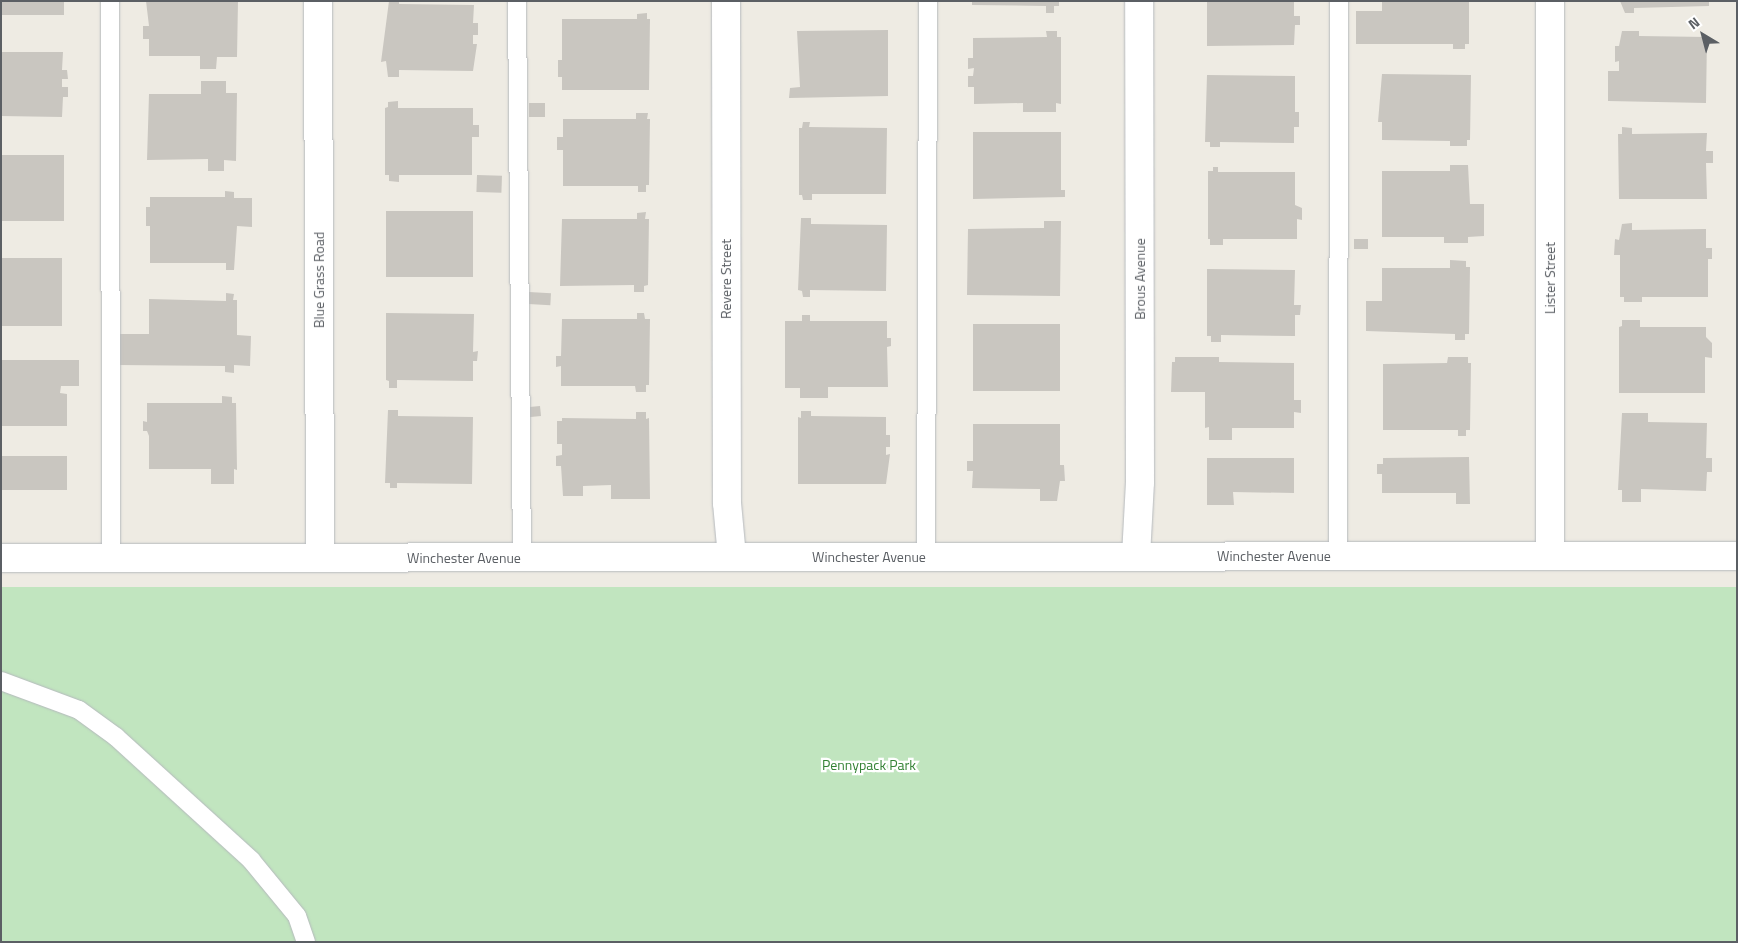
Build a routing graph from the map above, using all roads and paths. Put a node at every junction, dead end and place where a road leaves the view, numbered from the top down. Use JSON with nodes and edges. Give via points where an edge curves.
{"nodes":[{"id":1,"x":110,"y":1,"type":"edge"},
{"id":2,"x":318,"y":1,"type":"edge"},
{"id":3,"x":517,"y":1,"type":"edge"},
{"id":4,"x":726,"y":1,"type":"edge"},
{"id":5,"x":928,"y":1,"type":"edge"},
{"id":6,"x":1139,"y":1,"type":"edge"},
{"id":7,"x":1339,"y":1,"type":"edge"},
{"id":8,"x":1550,"y":1,"type":"edge"},
{"id":9,"x":926,"y":556,"type":"junction"},
{"id":10,"x":1136,"y":556,"type":"junction"},
{"id":11,"x":1338,"y":556,"type":"junction"},
{"id":12,"x":1550,"y":556,"type":"junction"},
{"id":13,"x":1737,"y":556,"type":"edge"},
{"id":14,"x":732,"y":557,"type":"junction"},
{"id":15,"x":1,"y":558,"type":"edge"},
{"id":16,"x":111,"y":558,"type":"junction"},
{"id":17,"x":320,"y":558,"type":"junction"},
{"id":18,"x":522,"y":558,"type":"junction"},
{"id":19,"x":1,"y":681,"type":"edge"},
{"id":20,"x":306,"y":942,"type":"edge"}],
"edges":[{"from":1,"to":16,"type":"lane"},
{"from":2,"to":17,"type":"street","name":"Blue Grass Road"},
{"from":3,"to":18,"type":"lane"},
{"from":4,"to":14,"type":"street","name":"Revere Street","via":[[727,503]]},
{"from":5,"to":9,"type":"lane"},
{"from":6,"to":10,"type":"street","name":"Brous Avenue","via":[[1140,482]]},
{"from":7,"to":11,"type":"lane"},
{"from":8,"to":12,"type":"street","name":"Lister Street"},
{"from":9,"to":10,"type":"street","name":"Winchester Avenue"},
{"from":9,"to":14,"type":"street","name":"Winchester Avenue"},
{"from":10,"to":11,"type":"street","name":"Winchester Avenue"},
{"from":11,"to":12,"type":"street","name":"Winchester Avenue"},
{"from":12,"to":13,"type":"street","name":"Winchester Avenue"},
{"from":14,"to":18,"type":"street","name":"Winchester Avenue"},
{"from":15,"to":16,"type":"street","name":"Winchester Avenue"},
{"from":16,"to":17,"type":"street","name":"Winchester Avenue"},
{"from":17,"to":18,"type":"street","name":"Winchester Avenue"},
{"from":19,"to":20,"type":"lane","via":[[78,710],[116,737],[251,860],[297,916]]}]}
